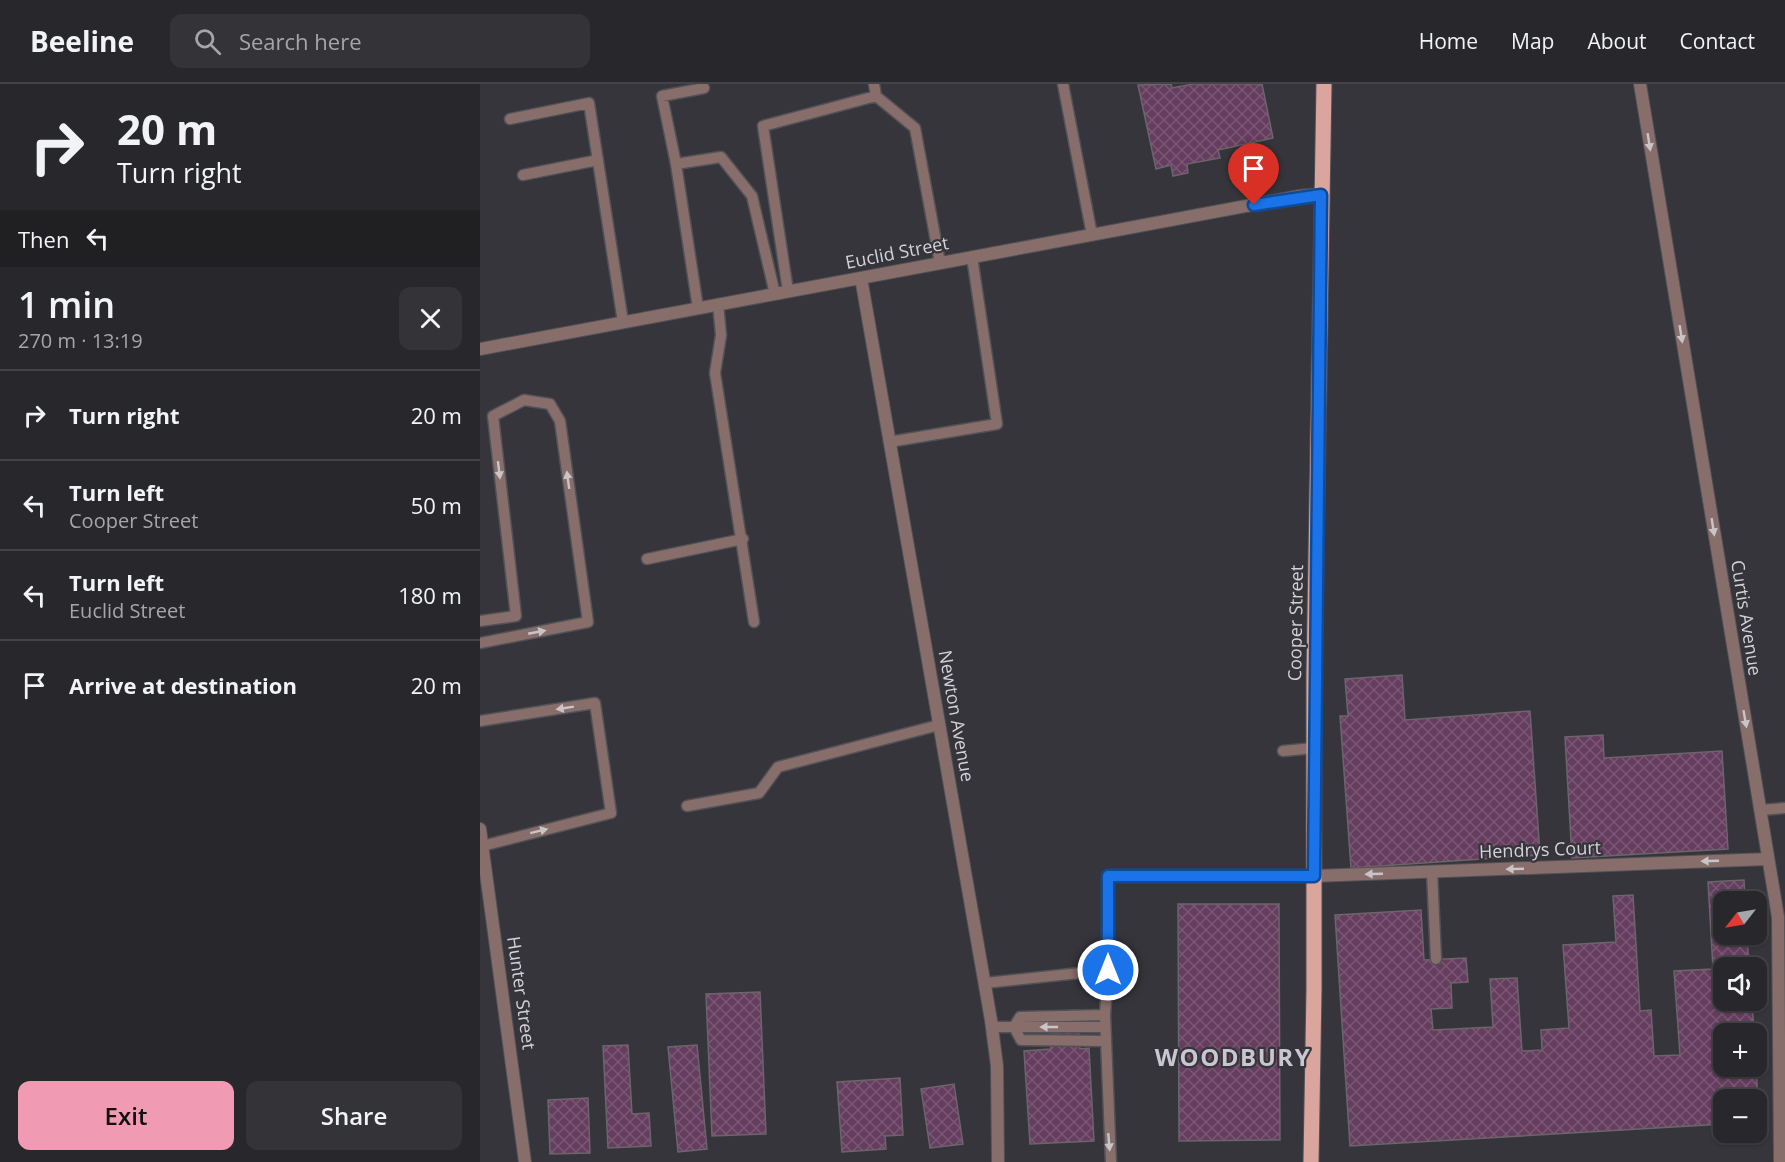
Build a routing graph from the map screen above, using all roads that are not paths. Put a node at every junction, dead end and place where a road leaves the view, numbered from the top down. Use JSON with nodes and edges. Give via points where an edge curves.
{"nodes":[{"id":1,"x":874,"y":84,"type":"edge"},
{"id":2,"x":1063,"y":84,"type":"edge"},
{"id":3,"x":1324,"y":84,"type":"edge"},
{"id":4,"x":1640,"y":84,"type":"edge"},
{"id":5,"x":704,"y":88,"type":"dead end"},
{"id":6,"x":876,"y":96,"type":"junction"},
{"id":7,"x":510,"y":119,"type":"dead end"},
{"id":8,"x":598,"y":160,"type":"junction"},
{"id":9,"x":676,"y":164,"type":"junction"},
{"id":10,"x":523,"y":175,"type":"dead end"},
{"id":11,"x":1321,"y":195,"type":"junction"},
{"id":12,"x":1092,"y":235,"type":"junction"},
{"id":13,"x":972,"y":257,"type":"junction"},
{"id":14,"x":940,"y":263,"type":"junction"},
{"id":15,"x":861,"y":278,"type":"junction"},
{"id":16,"x":788,"y":291,"type":"junction"},
{"id":17,"x":775,"y":294,"type":"junction"},
{"id":18,"x":718,"y":304,"type":"junction"},
{"id":19,"x":698,"y":308,"type":"junction"},
{"id":20,"x":623,"y":322,"type":"junction"},
{"id":21,"x":480,"y":349,"type":"edge"},
{"id":22,"x":889,"y":442,"type":"junction"},
{"id":23,"x":742,"y":539,"type":"junction"},
{"id":24,"x":647,"y":559,"type":"dead end"},
{"id":25,"x":480,"y":621,"type":"edge"},
{"id":26,"x":753,"y":621,"type":"dead end"},
{"id":27,"x":480,"y":643,"type":"edge"},
{"id":28,"x":480,"y":721,"type":"edge"},
{"id":29,"x":939,"y":725,"type":"junction"},
{"id":30,"x":1314,"y":748,"type":"junction"},
{"id":31,"x":1283,"y":751,"type":"dead end"},
{"id":32,"x":687,"y":806,"type":"dead end"},
{"id":33,"x":1785,"y":808,"type":"edge"},
{"id":34,"x":1760,"y":810,"type":"junction"},
{"id":35,"x":480,"y":829,"type":"edge"},
{"id":36,"x":482,"y":846,"type":"junction"},
{"id":37,"x":1768,"y":859,"type":"junction"},
{"id":38,"x":1432,"y":873,"type":"junction"},
{"id":39,"x":1314,"y":876,"type":"junction"},
{"id":40,"x":485,"y":903,"type":"edge"},
{"id":41,"x":1436,"y":959,"type":"dead end"},
{"id":42,"x":1108,"y":970,"type":"junction"},
{"id":43,"x":985,"y":983,"type":"junction"},
{"id":44,"x":1105,"y":1015,"type":"junction"},
{"id":45,"x":992,"y":1027,"type":"junction"},
{"id":46,"x":1014,"y":1027,"type":"junction"},
{"id":47,"x":1105,"y":1027,"type":"junction"},
{"id":48,"x":1106,"y":1041,"type":"junction"},
{"id":49,"x":525,"y":1162,"type":"edge"},
{"id":50,"x":998,"y":1162,"type":"edge"},
{"id":51,"x":1111,"y":1162,"type":"edge"},
{"id":52,"x":1311,"y":1162,"type":"edge"},
{"id":53,"x":1780,"y":1162,"type":"edge"}],
"edges":[{"from":1,"to":6,"type":"lane"},
{"from":2,"to":12,"type":"lane"},
{"from":3,"to":11,"type":"main road","name":"Cooper Street"},
{"from":4,"to":34,"type":"street","name":"Curtis Avenue","one_way":true},
{"from":5,"to":9,"type":"lane","via":[[662,96]]},
{"from":6,"to":14,"type":"lane","via":[[915,128]]},
{"from":6,"to":16,"type":"lane","via":[[763,126]]},
{"from":7,"to":8,"type":"lane","via":[[589,103]]},
{"from":8,"to":10,"type":"lane"},
{"from":8,"to":20,"type":"lane"},
{"from":9,"to":17,"type":"lane","via":[[721,157],[752,196]]},
{"from":9,"to":19,"type":"lane"},
{"from":11,"to":12,"type":"street","name":"Euclid Street"},
{"from":11,"to":30,"type":"main road","name":"Cooper Street"},
{"from":12,"to":13,"type":"street","name":"Euclid Street"},
{"from":13,"to":14,"type":"street","name":"Euclid Street"},
{"from":13,"to":22,"type":"lane","via":[[997,424]]},
{"from":14,"to":15,"type":"street","name":"Euclid Street"},
{"from":15,"to":16,"type":"street","name":"Euclid Street"},
{"from":15,"to":22,"type":"street","name":"Newton Avenue"},
{"from":16,"to":17,"type":"street","name":"Euclid Street"},
{"from":17,"to":18,"type":"street","name":"Euclid Street"},
{"from":18,"to":19,"type":"street","name":"Euclid Street"},
{"from":18,"to":23,"type":"lane","via":[[721,335],[715,373]]},
{"from":19,"to":20,"type":"street","name":"Euclid Street"},
{"from":20,"to":21,"type":"street","name":"Euclid Street"},
{"from":22,"to":29,"type":"street","name":"Newton Avenue"},
{"from":23,"to":24,"type":"lane"},
{"from":23,"to":26,"type":"lane"},
{"from":27,"to":25,"type":"lane","one_way":true,"via":[[588,622],[560,421],[550,404],[524,400],[493,416],[516,616]]},
{"from":36,"to":28,"type":"lane","one_way":true,"via":[[611,813],[595,703]]},
{"from":29,"to":32,"type":"lane","via":[[778,767],[759,793]]},
{"from":29,"to":43,"type":"street","name":"Newton Avenue"},
{"from":30,"to":31,"type":"lane"},
{"from":30,"to":39,"type":"main road","name":"Cooper Street"},
{"from":33,"to":34,"type":"lane"},
{"from":34,"to":37,"type":"street","name":"Curtis Avenue"},
{"from":35,"to":36,"type":"street","name":"Hunter Street"},
{"from":36,"to":40,"type":"street","name":"Hunter Street"},
{"from":37,"to":38,"type":"street","name":"Hendrys Court","one_way":true},
{"from":37,"to":53,"type":"street","name":"Curtis Avenue","via":[[1778,917]]},
{"from":38,"to":39,"type":"street","name":"Hendrys Court","one_way":true},
{"from":38,"to":41,"type":"lane"},
{"from":39,"to":42,"type":"lane","via":[[1108,876]]},
{"from":39,"to":52,"type":"main road","name":"Cooper Street"},
{"from":40,"to":49,"type":"street","name":"Hunter Street"},
{"from":42,"to":43,"type":"lane"},
{"from":42,"to":44,"type":"lane"},
{"from":43,"to":45,"type":"street","name":"Newton Avenue"},
{"from":44,"to":46,"type":"lane","via":[[1020,1017]]},
{"from":44,"to":47,"type":"lane"},
{"from":45,"to":46,"type":"lane"},
{"from":45,"to":50,"type":"street","name":"Newton Avenue","via":[[997,1066]]},
{"from":47,"to":46,"type":"lane","one_way":true},
{"from":46,"to":48,"type":"lane","via":[[1021,1040]]},
{"from":47,"to":48,"type":"lane"},
{"from":48,"to":51,"type":"lane","one_way":true}]}
